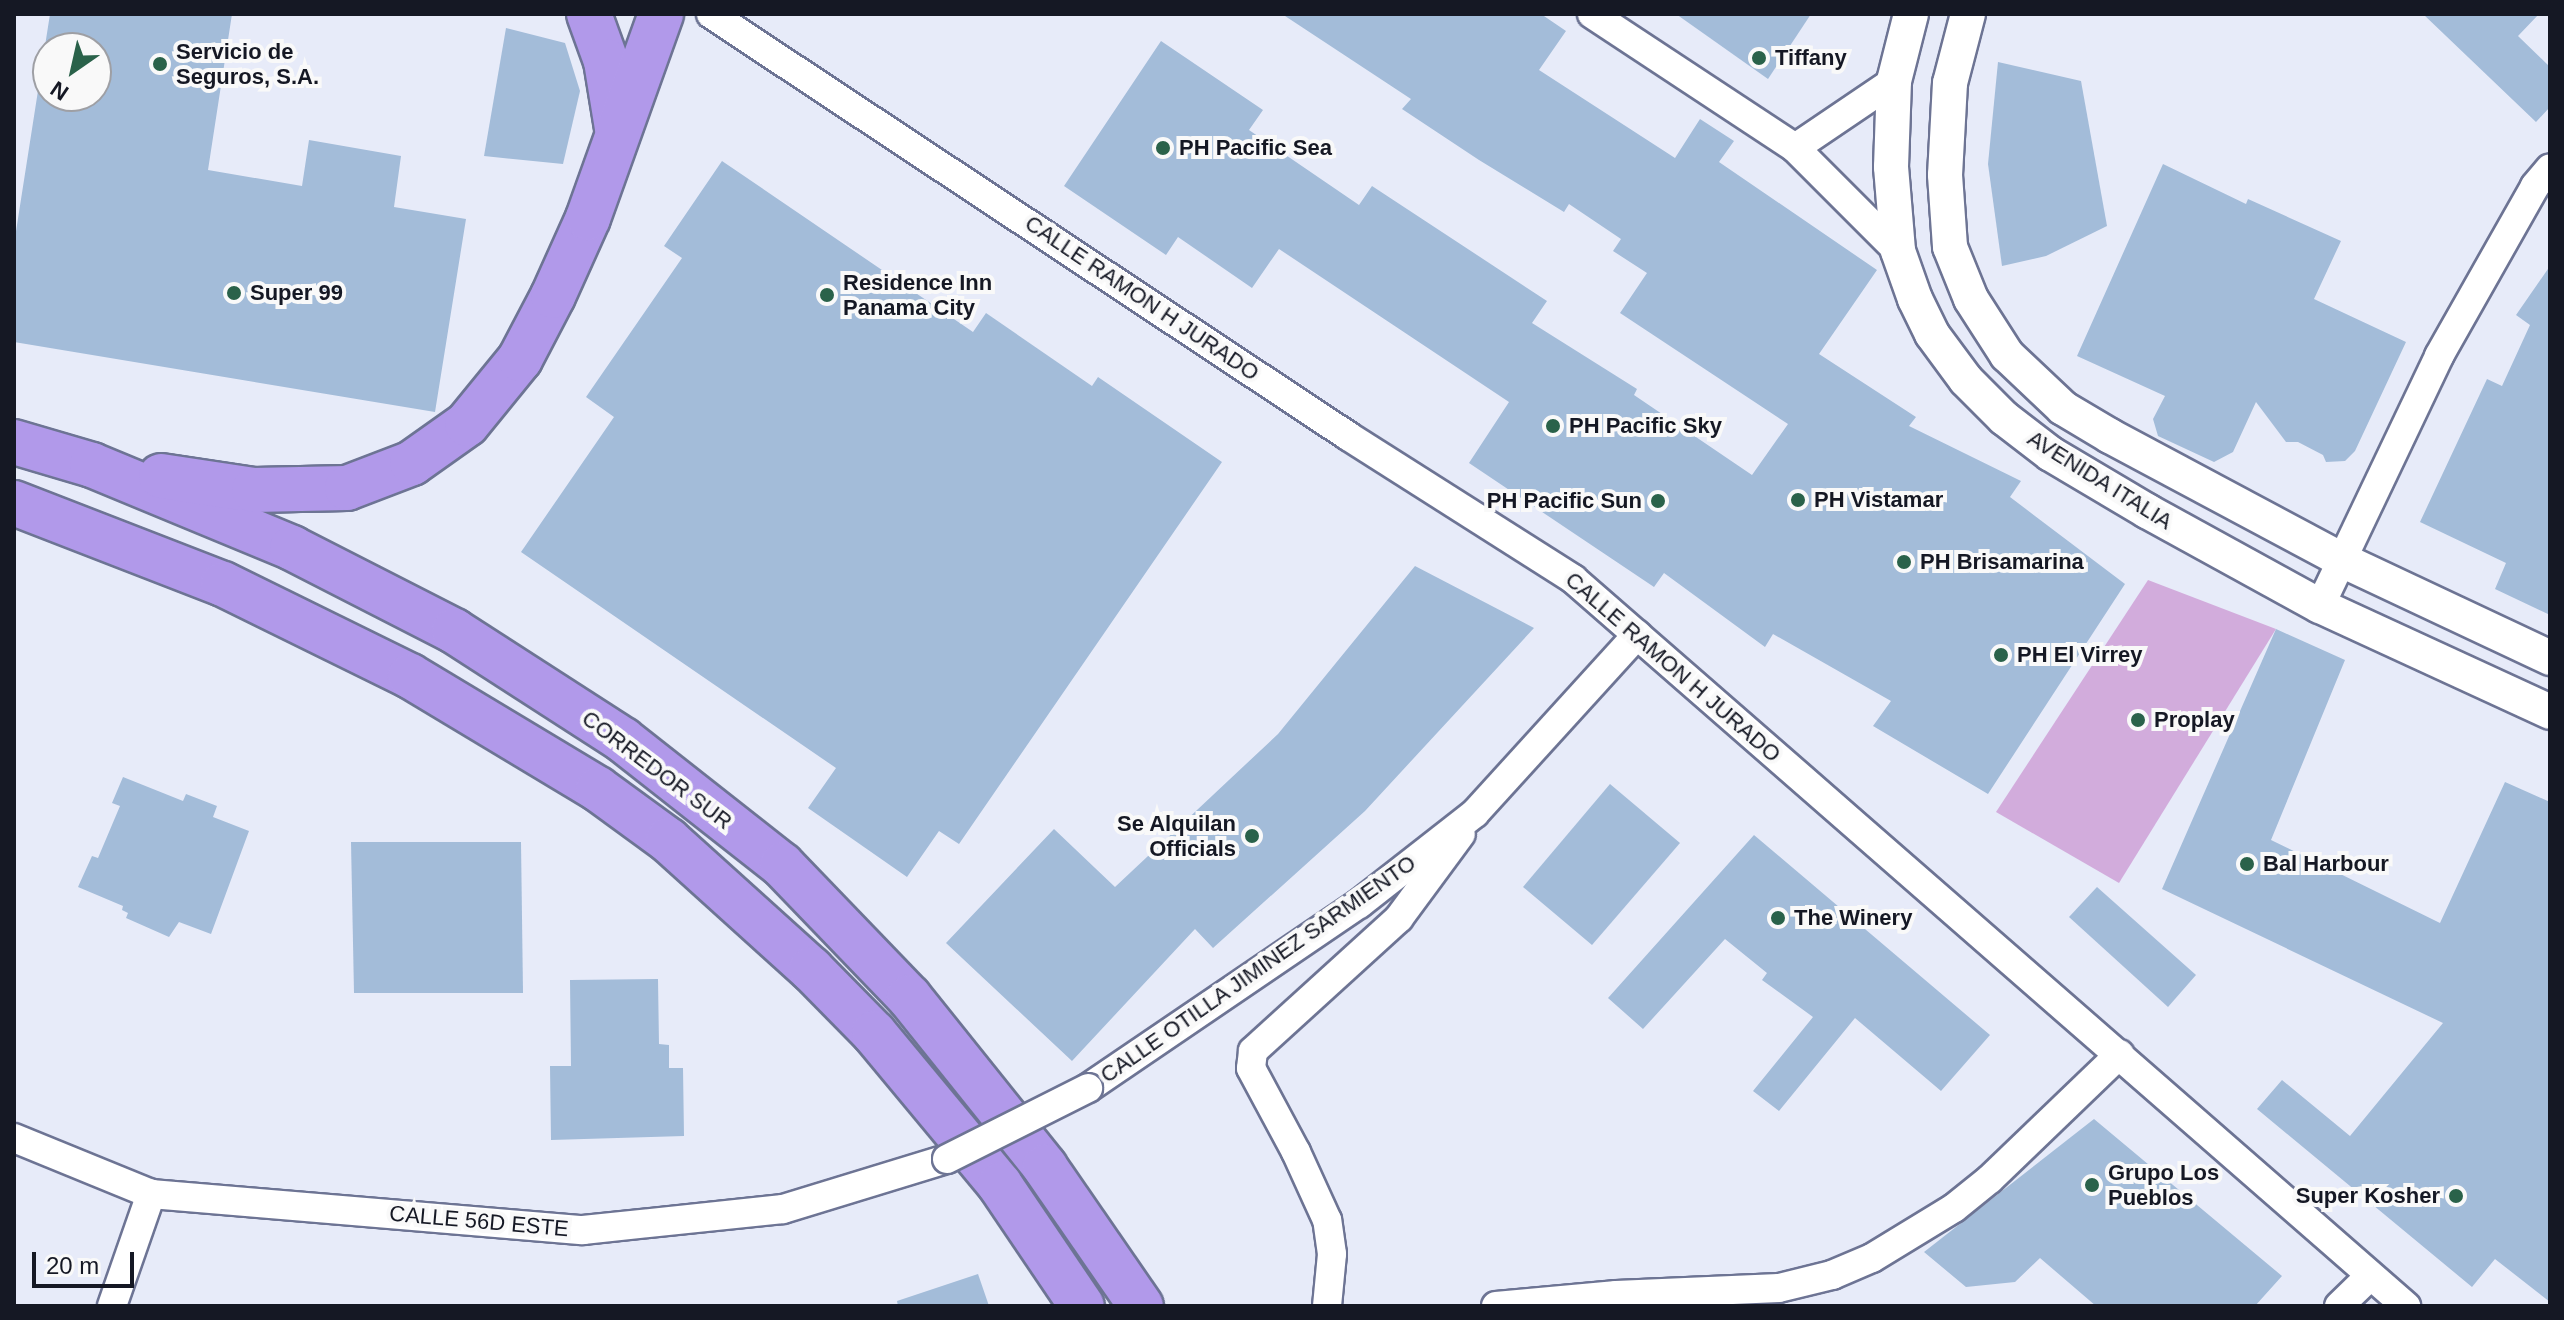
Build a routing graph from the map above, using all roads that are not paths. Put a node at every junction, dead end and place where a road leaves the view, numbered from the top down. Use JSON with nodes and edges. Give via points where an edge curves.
{"nodes":[{"id":1,"x":589,"y":14,"type":"edge"},
{"id":2,"x":661,"y":14,"type":"edge"},
{"id":3,"x":711,"y":14,"type":"edge"},
{"id":4,"x":1592,"y":14,"type":"edge"},
{"id":5,"x":1911,"y":14,"type":"edge"},
{"id":6,"x":1968,"y":14,"type":"edge"},
{"id":7,"x":1894,"y":81,"type":"junction"},
{"id":8,"x":618,"y":130,"type":"junction"},
{"id":9,"x":1795,"y":148,"type":"junction"},
{"id":10,"x":2550,"y":168,"type":"edge"},
{"id":11,"x":1898,"y":251,"type":"junction"},
{"id":12,"x":14,"y":442,"type":"edge"},
{"id":13,"x":92,"y":465,"type":"junction"},
{"id":14,"x":14,"y":503,"type":"edge"},
{"id":15,"x":2342,"y":560,"type":"junction"},
{"id":16,"x":2320,"y":606,"type":"junction"},
{"id":17,"x":1637,"y":635,"type":"junction"},
{"id":18,"x":2550,"y":658,"type":"edge"},
{"id":19,"x":2550,"y":712,"type":"edge"},
{"id":20,"x":1475,"y":813,"type":"junction"},
{"id":21,"x":2120,"y":1054,"type":"junction"},
{"id":22,"x":14,"y":1138,"type":"edge"},
{"id":23,"x":947,"y":1159,"type":"joint"},
{"id":24,"x":151,"y":1194,"type":"junction"},
{"id":25,"x":2370,"y":1276,"type":"junction"},
{"id":26,"x":112,"y":1306,"type":"edge"},
{"id":27,"x":1082,"y":1306,"type":"edge"},
{"id":28,"x":1141,"y":1306,"type":"edge"},
{"id":29,"x":1327,"y":1306,"type":"edge"},
{"id":30,"x":1496,"y":1306,"type":"edge"},
{"id":31,"x":2339,"y":1306,"type":"edge"},
{"id":32,"x":2406,"y":1306,"type":"edge"}],
"edges":[{"from":1,"to":8,"type":"highway","via":[[606,61]]},
{"from":2,"to":8,"type":"highway"},
{"from":3,"to":17,"type":"street","name":"CALLE RAMON H JURADO","via":[[1573,579]]},
{"from":4,"to":9,"type":"street"},
{"from":5,"to":7,"type":"street","name":"AVENIDA ITALIA"},
{"from":6,"to":15,"type":"street","name":"AVENIDA ITALIA","via":[[1950,83],[1945,175],[1950,247],[1971,299],[2007,355],[2063,408]]},
{"from":7,"to":9,"type":"street"},
{"from":7,"to":11,"type":"street","name":"AVENIDA ITALIA","via":[[1891,167]]},
{"from":8,"to":13,"type":"highway","via":[[588,218],[520,359],[467,424],[412,463],[347,488],[254,490]]},
{"from":9,"to":11,"type":"street"},
{"from":10,"to":15,"type":"street","via":[[2439,356]]},
{"from":11,"to":16,"type":"street","name":"AVENIDA ITALIA","via":[[1932,334],[1966,380],[2004,418],[2051,454]]},
{"from":12,"to":13,"type":"highway","name":"CORREDOR SUR"},
{"from":13,"to":28,"type":"highway","name":"CORREDOR SUR","via":[[292,548],[454,631],[623,740],[782,865],[909,997],[1045,1167]]},
{"from":14,"to":27,"type":"highway","via":[[223,584],[410,676],[598,789],[668,840],[874,1033],[1000,1185]]},
{"from":15,"to":16,"type":"street"},
{"from":15,"to":18,"type":"street","name":"AVENIDA ITALIA"},
{"from":16,"to":19,"type":"street","name":"AVENIDA ITALIA"},
{"from":17,"to":20,"type":"street","name":"CALLE OTILLA JIMINEZ SARMIENTO"},
{"from":17,"to":21,"type":"street","name":"CALLE RAMON H JURADO"},
{"from":20,"to":23,"type":"street","name":"CALLE OTILLA JIMINEZ SARMIENTO","bridge":true,"via":[[1359,904],[1088,1088]]},
{"from":20,"to":29,"type":"street","via":[[1399,918],[1253,1051],[1251,1068],[1327,1220],[1332,1254]]},
{"from":21,"to":25,"type":"street","name":"CALLE RAMON H JURADO"},
{"from":21,"to":30,"type":"street","via":[[1954,1208],[1872,1258],[1832,1275],[1779,1288]]},
{"from":22,"to":24,"type":"street","name":"CALLE 56D ESTE"},
{"from":23,"to":24,"type":"street","name":"CALLE 56D ESTE","via":[[783,1209],[583,1230]]},
{"from":24,"to":26,"type":"street"},
{"from":25,"to":31,"type":"street"},
{"from":25,"to":32,"type":"street","name":"CALLE RAMON H JURADO"}]}
